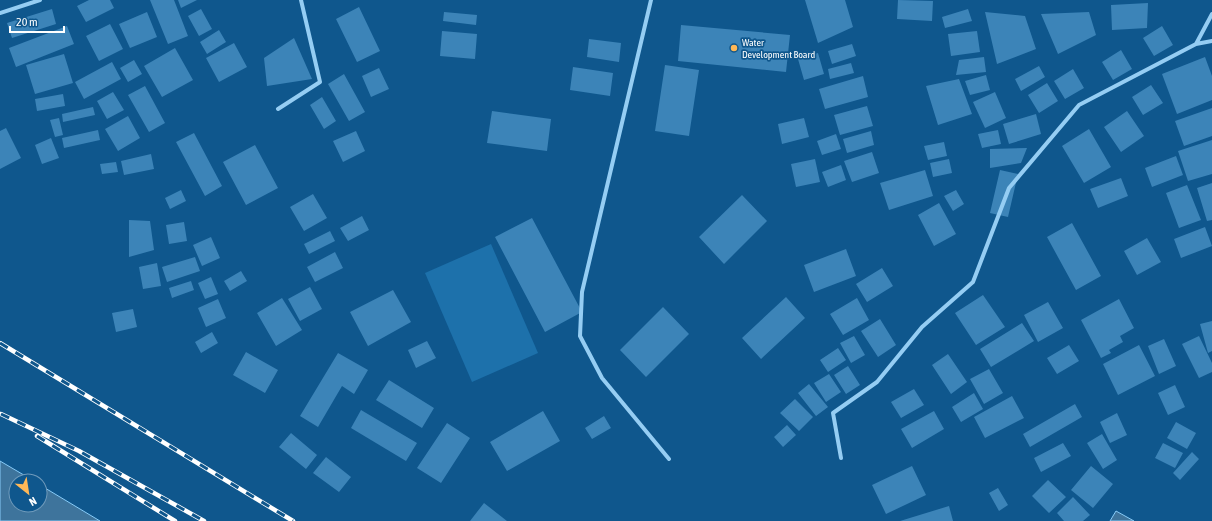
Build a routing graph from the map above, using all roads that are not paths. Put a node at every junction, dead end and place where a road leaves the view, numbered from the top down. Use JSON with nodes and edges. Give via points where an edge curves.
{"nodes":[{"id":1,"x":40,"y":0,"type":"edge"},
{"id":2,"x":301,"y":0,"type":"edge"},
{"id":3,"x":651,"y":0,"type":"edge"},
{"id":4,"x":0,"y":13,"type":"edge"},
{"id":5,"x":1212,"y":14,"type":"edge"},
{"id":6,"x":1212,"y":41,"type":"edge"},
{"id":7,"x":1196,"y":44,"type":"junction"},
{"id":8,"x":278,"y":109,"type":"dead end"},
{"id":9,"x":841,"y":458,"type":"dead end"},
{"id":10,"x":670,"y":459,"type":"dead end"}],
"edges":[{"from":1,"to":4,"type":"street"},
{"from":2,"to":8,"type":"street","via":[[320,82]]},
{"from":3,"to":10,"type":"street","via":[[582,292],[580,336],[602,378]]},
{"from":5,"to":7,"type":"street"},
{"from":6,"to":7,"type":"street"},
{"from":7,"to":9,"type":"street","via":[[1079,105],[1009,188],[973,282],[922,327],[877,382],[833,413]]}]}
